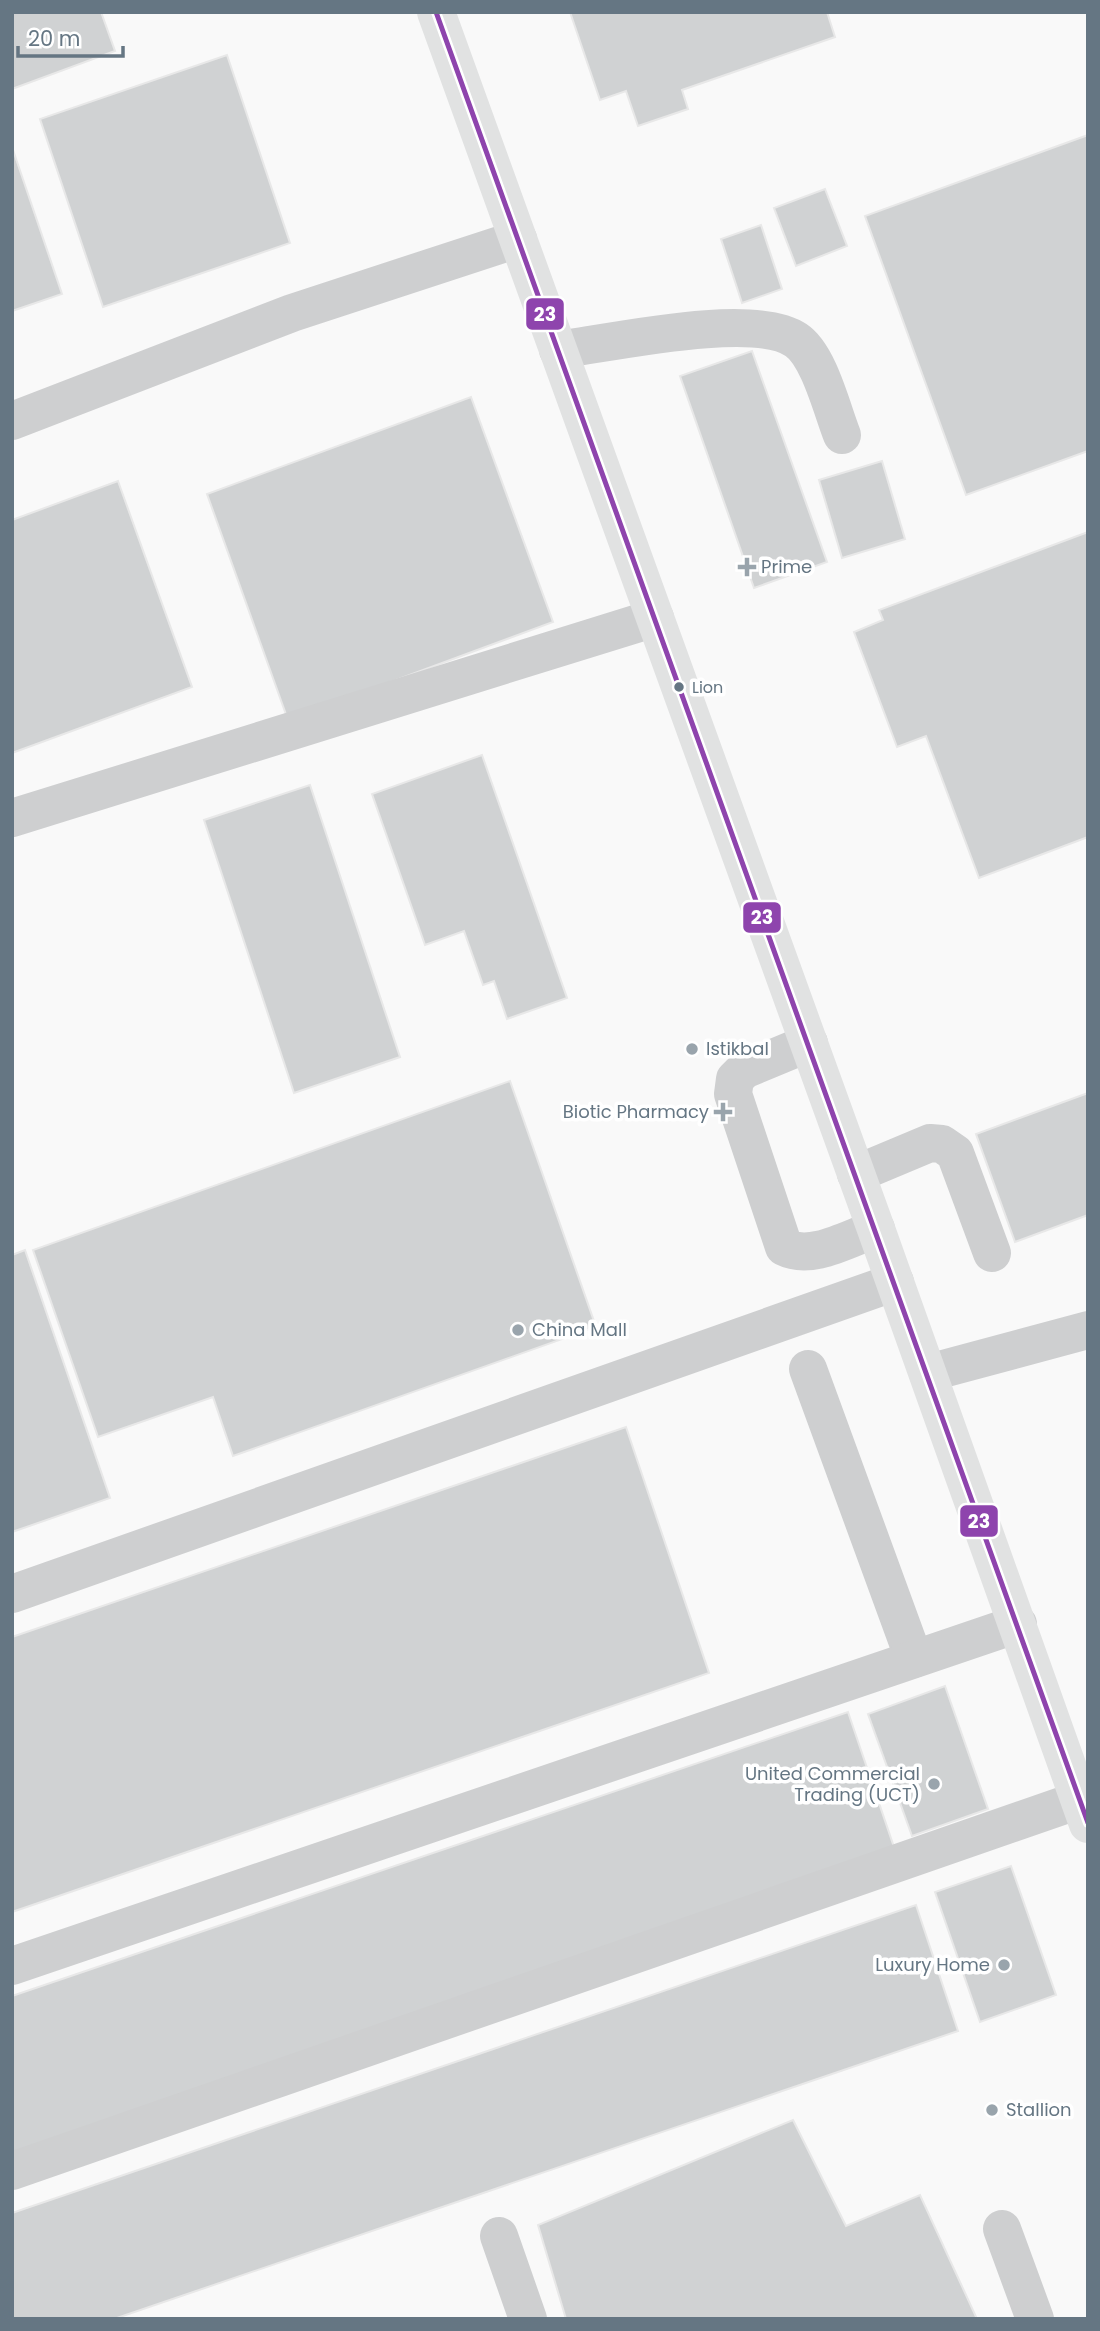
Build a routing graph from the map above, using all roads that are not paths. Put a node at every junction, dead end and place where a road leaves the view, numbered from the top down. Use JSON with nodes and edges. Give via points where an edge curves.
{"nodes":[{"id":1,"x":436,"y":12,"type":"edge"},
{"id":2,"x":518,"y":239,"type":"junction"},
{"id":3,"x":558,"y":350,"type":"junction"},
{"id":4,"x":12,"y":421,"type":"edge"},
{"id":5,"x":842,"y":435,"type":"dead end"},
{"id":6,"x":655,"y":618,"type":"junction"},
{"id":7,"x":12,"y":818,"type":"edge"},
{"id":8,"x":809,"y":1043,"type":"junction"},
{"id":9,"x":856,"y":1174,"type":"junction"},
{"id":10,"x":876,"y":1229,"type":"junction"},
{"id":11,"x":992,"y":1253,"type":"dead end"},
{"id":12,"x":895,"y":1282,"type":"junction"},
{"id":13,"x":1088,"y":1330,"type":"edge"},
{"id":14,"x":808,"y":1369,"type":"dead end"},
{"id":15,"x":928,"y":1373,"type":"junction"},
{"id":16,"x":12,"y":1594,"type":"edge"},
{"id":17,"x":1018,"y":1624,"type":"junction"},
{"id":18,"x":914,"y":1659,"type":"junction"},
{"id":19,"x":1084,"y":1812,"type":"edge"},
{"id":20,"x":12,"y":1966,"type":"edge"},
{"id":21,"x":12,"y":2171,"type":"edge"},
{"id":22,"x":1002,"y":2229,"type":"dead end"},
{"id":23,"x":499,"y":2236,"type":"dead end"},
{"id":24,"x":527,"y":2319,"type":"edge"},
{"id":25,"x":1035,"y":2319,"type":"edge"}],
"edges":[{"from":1,"to":2,"type":"main road"},
{"from":2,"to":3,"type":"main road"},
{"from":2,"to":4,"type":"lane","via":[[292,313]]},
{"from":3,"to":5,"type":"lane","via":[[720,328],[763,328],[796,340],[815,364]]},
{"from":3,"to":6,"type":"main road"},
{"from":6,"to":7,"type":"lane"},
{"from":6,"to":8,"type":"main road"},
{"from":8,"to":9,"type":"main road"},
{"from":8,"to":10,"type":"lane","via":[[744,1070],[735,1079],[733,1094],[784,1247],[808,1253]]},
{"from":9,"to":10,"type":"main road"},
{"from":9,"to":11,"type":"lane","via":[[930,1143],[942,1144],[955,1153]]},
{"from":10,"to":12,"type":"main road"},
{"from":12,"to":15,"type":"main road"},
{"from":12,"to":16,"type":"lane"},
{"from":13,"to":15,"type":"lane"},
{"from":14,"to":18,"type":"lane"},
{"from":15,"to":17,"type":"main road"},
{"from":17,"to":18,"type":"lane"},
{"from":17,"to":19,"type":"main road"},
{"from":18,"to":20,"type":"lane"},
{"from":19,"to":21,"type":"lane"},
{"from":22,"to":25,"type":"lane"},
{"from":23,"to":24,"type":"lane"}]}
